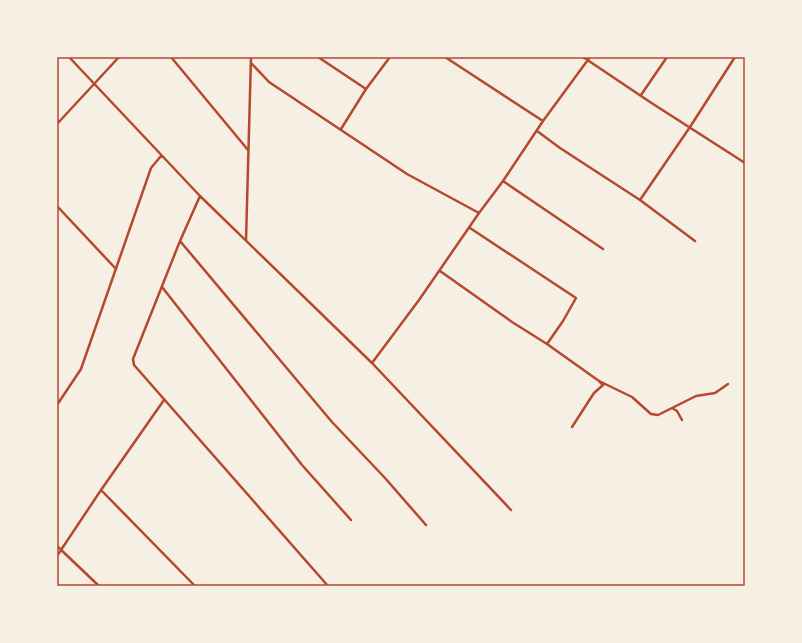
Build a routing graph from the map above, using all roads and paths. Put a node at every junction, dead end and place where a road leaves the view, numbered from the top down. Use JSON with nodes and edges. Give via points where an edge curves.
{"nodes":[{"id":1,"x":68,"y":57,"type":"edge"},
{"id":2,"x":119,"y":57,"type":"edge"},
{"id":3,"x":171,"y":57,"type":"edge"},
{"id":4,"x":251,"y":57,"type":"edge"},
{"id":5,"x":318,"y":57,"type":"edge"},
{"id":6,"x":390,"y":57,"type":"edge"},
{"id":7,"x":445,"y":57,"type":"edge"},
{"id":8,"x":583,"y":57,"type":"edge"},
{"id":9,"x":590,"y":57,"type":"edge"},
{"id":10,"x":667,"y":57,"type":"edge"},
{"id":11,"x":735,"y":57,"type":"edge"},
{"id":12,"x":588,"y":60,"type":"junction"},
{"id":13,"x":251,"y":63,"type":"junction"},
{"id":14,"x":94,"y":84,"type":"junction"},
{"id":15,"x":366,"y":89,"type":"junction"},
{"id":16,"x":641,"y":95,"type":"junction"},
{"id":17,"x":543,"y":121,"type":"junction"},
{"id":18,"x":57,"y":124,"type":"edge"},
{"id":19,"x":690,"y":127,"type":"junction"},
{"id":20,"x":341,"y":129,"type":"junction"},
{"id":21,"x":537,"y":131,"type":"junction"},
{"id":22,"x":248,"y":150,"type":"junction"},
{"id":23,"x":162,"y":156,"type":"junction"},
{"id":24,"x":745,"y":163,"type":"edge"},
{"id":25,"x":503,"y":181,"type":"junction"},
{"id":26,"x":200,"y":196,"type":"junction"},
{"id":27,"x":640,"y":200,"type":"junction"},
{"id":28,"x":57,"y":206,"type":"edge"},
{"id":29,"x":479,"y":213,"type":"junction"},
{"id":30,"x":470,"y":228,"type":"junction"},
{"id":31,"x":246,"y":240,"type":"junction"},
{"id":32,"x":180,"y":241,"type":"junction"},
{"id":33,"x":695,"y":241,"type":"dead end"},
{"id":34,"x":603,"y":249,"type":"dead end"},
{"id":35,"x":116,"y":269,"type":"junction"},
{"id":36,"x":440,"y":271,"type":"junction"},
{"id":37,"x":162,"y":287,"type":"junction"},
{"id":38,"x":547,"y":344,"type":"junction"},
{"id":39,"x":372,"y":363,"type":"junction"},
{"id":40,"x":599,"y":381,"type":"junction"},
{"id":41,"x":728,"y":384,"type":"dead end"},
{"id":42,"x":164,"y":400,"type":"junction"},
{"id":43,"x":57,"y":405,"type":"edge"},
{"id":44,"x":672,"y":408,"type":"junction"},
{"id":45,"x":682,"y":420,"type":"dead end"},
{"id":46,"x":572,"y":427,"type":"dead end"},
{"id":47,"x":101,"y":490,"type":"junction"},
{"id":48,"x":511,"y":510,"type":"dead end"},
{"id":49,"x":351,"y":520,"type":"dead end"},
{"id":50,"x":426,"y":525,"type":"dead end"},
{"id":51,"x":57,"y":546,"type":"edge"},
{"id":52,"x":61,"y":549,"type":"junction"},
{"id":53,"x":57,"y":556,"type":"edge"},
{"id":54,"x":99,"y":586,"type":"edge"},
{"id":55,"x":195,"y":586,"type":"edge"},
{"id":56,"x":328,"y":586,"type":"edge"}],
"edges":[{"from":1,"to":14,"type":"street"},
{"from":2,"to":14,"type":"street"},
{"from":3,"to":22,"type":"street"},
{"from":4,"to":13,"type":"street"},
{"from":5,"to":15,"type":"street"},
{"from":6,"to":15,"type":"street"},
{"from":7,"to":17,"type":"street"},
{"from":8,"to":12,"type":"street"},
{"from":9,"to":12,"type":"street"},
{"from":10,"to":16,"type":"street"},
{"from":11,"to":19,"type":"street"},
{"from":12,"to":16,"type":"street"},
{"from":12,"to":17,"type":"street"},
{"from":13,"to":20,"type":"street","via":[[270,82]]},
{"from":13,"to":22,"type":"street"},
{"from":14,"to":18,"type":"street"},
{"from":14,"to":23,"type":"street"},
{"from":15,"to":20,"type":"street"},
{"from":16,"to":19,"type":"street"},
{"from":17,"to":21,"type":"street"},
{"from":19,"to":24,"type":"street"},
{"from":19,"to":27,"type":"street"},
{"from":20,"to":29,"type":"street","via":[[407,174]]},
{"from":21,"to":25,"type":"street"},
{"from":21,"to":27,"type":"street"},
{"from":22,"to":31,"type":"street"},
{"from":23,"to":26,"type":"street"},
{"from":23,"to":35,"type":"street","via":[[151,168]]},
{"from":25,"to":29,"type":"street"},
{"from":25,"to":34,"type":"street"},
{"from":26,"to":31,"type":"street"},
{"from":26,"to":32,"type":"street"},
{"from":27,"to":33,"type":"street"},
{"from":28,"to":35,"type":"street"},
{"from":29,"to":30,"type":"street"},
{"from":30,"to":36,"type":"street"},
{"from":30,"to":38,"type":"street","via":[[576,298]]},
{"from":31,"to":39,"type":"street"},
{"from":32,"to":37,"type":"street"},
{"from":32,"to":50,"type":"street","via":[[332,422]]},
{"from":35,"to":43,"type":"street","via":[[81,369]]},
{"from":36,"to":38,"type":"street"},
{"from":36,"to":39,"type":"street"},
{"from":37,"to":42,"type":"street","via":[[133,359],[134,365]]},
{"from":37,"to":49,"type":"street","via":[[302,465]]},
{"from":38,"to":40,"type":"street"},
{"from":39,"to":48,"type":"street"},
{"from":40,"to":44,"type":"street","via":[[632,397],[648,413],[658,415]]},
{"from":40,"to":46,"type":"street","via":[[603,385],[594,393]]},
{"from":41,"to":44,"type":"street","via":[[715,393],[696,396]]},
{"from":42,"to":47,"type":"street"},
{"from":42,"to":56,"type":"street"},
{"from":44,"to":45,"type":"street"},
{"from":47,"to":52,"type":"street"},
{"from":47,"to":55,"type":"street"},
{"from":51,"to":52,"type":"street"},
{"from":52,"to":53,"type":"street"},
{"from":52,"to":54,"type":"street"}]}
